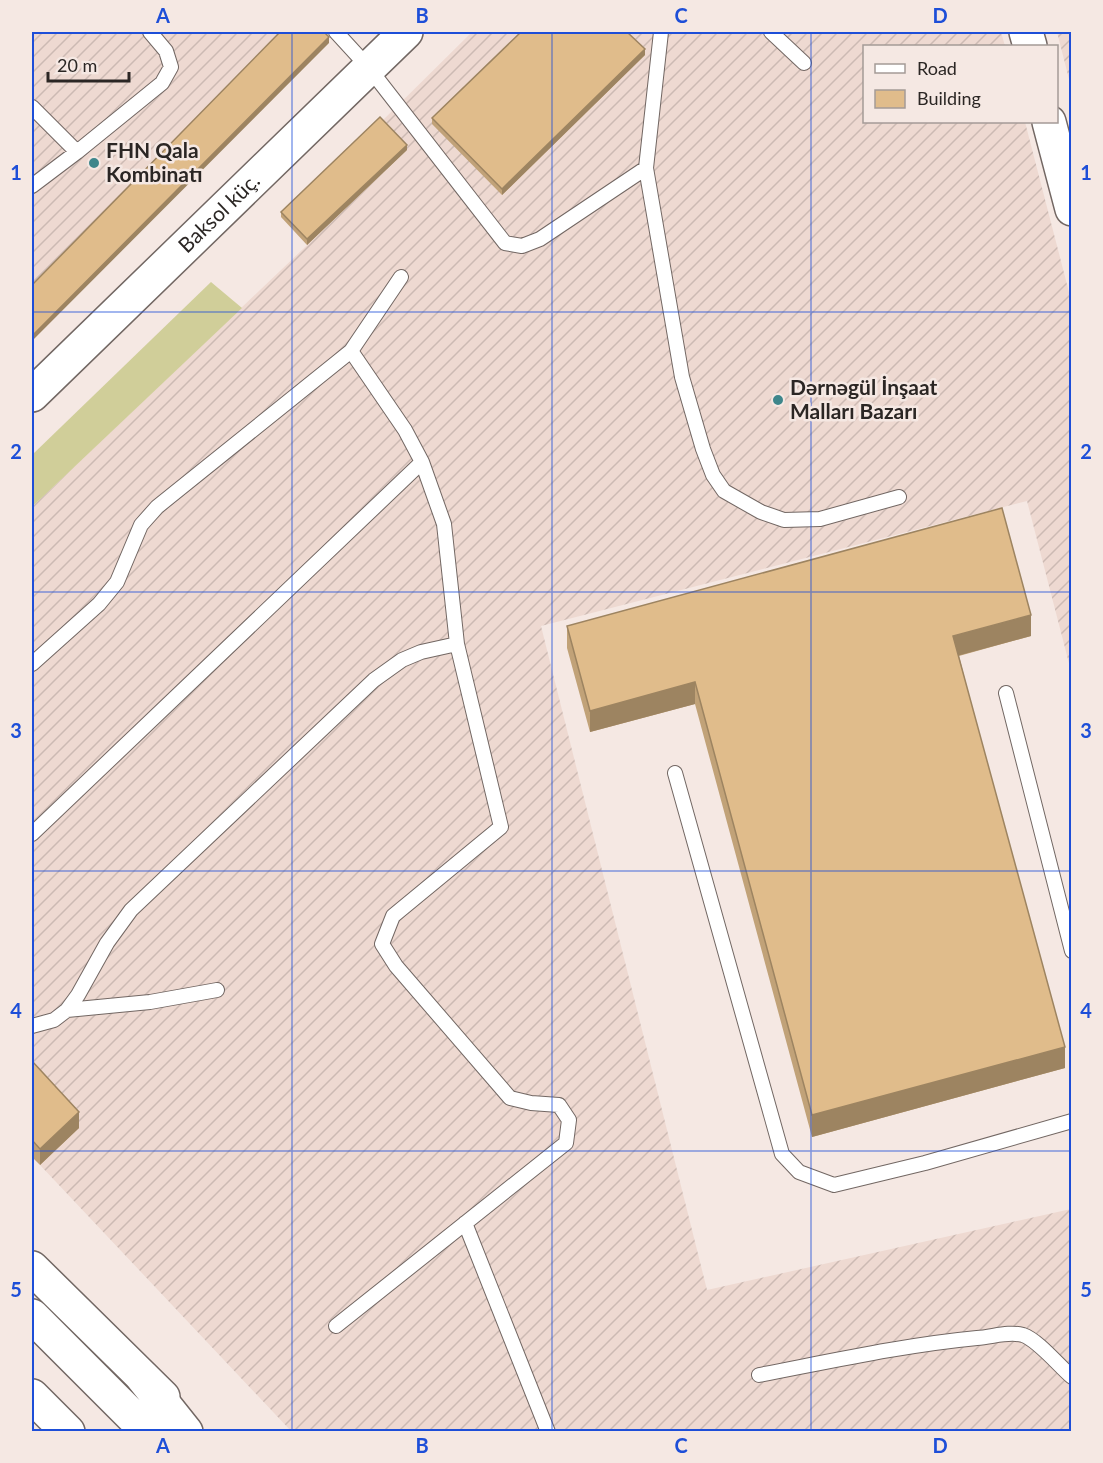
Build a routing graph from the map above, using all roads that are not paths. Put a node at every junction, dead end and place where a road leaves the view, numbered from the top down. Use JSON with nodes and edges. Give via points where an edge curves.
{"nodes":[{"id":1,"x":150,"y":32,"type":"edge"},
{"id":2,"x":336,"y":32,"type":"edge"},
{"id":3,"x":406,"y":32,"type":"edge"},
{"id":4,"x":662,"y":32,"type":"edge"},
{"id":5,"x":771,"y":32,"type":"edge"},
{"id":6,"x":804,"y":63,"type":"dead end"},
{"id":7,"x":369,"y":68,"type":"junction"},
{"id":8,"x":32,"y":107,"type":"edge"},
{"id":9,"x":1049,"y":123,"type":"edge"},
{"id":10,"x":77,"y":153,"type":"junction"},
{"id":11,"x":646,"y":168,"type":"junction"},
{"id":12,"x":32,"y":186,"type":"edge"},
{"id":13,"x":1071,"y":209,"type":"edge"},
{"id":14,"x":401,"y":277,"type":"dead end"},
{"id":15,"x":351,"y":351,"type":"junction"},
{"id":16,"x":32,"y":395,"type":"edge"},
{"id":17,"x":423,"y":462,"type":"junction"},
{"id":18,"x":899,"y":497,"type":"dead end"},
{"id":19,"x":458,"y":644,"type":"junction"},
{"id":20,"x":32,"y":664,"type":"edge"},
{"id":21,"x":1006,"y":693,"type":"dead end"},
{"id":22,"x":675,"y":773,"type":"dead end"},
{"id":23,"x":32,"y":834,"type":"edge"},
{"id":24,"x":1071,"y":951,"type":"edge"},
{"id":25,"x":217,"y":990,"type":"dead end"},
{"id":26,"x":67,"y":1010,"type":"junction"},
{"id":27,"x":32,"y":1026,"type":"edge"},
{"id":28,"x":1071,"y":1121,"type":"edge"},
{"id":29,"x":465,"y":1223,"type":"junction"},
{"id":30,"x":32,"y":1268,"type":"edge"},
{"id":31,"x":32,"y":1316,"type":"edge"},
{"id":32,"x":336,"y":1326,"type":"dead end"},
{"id":33,"x":759,"y":1375,"type":"dead end"},
{"id":34,"x":1071,"y":1377,"type":"edge"},
{"id":35,"x":143,"y":1378,"type":"junction"},
{"id":36,"x":32,"y":1396,"type":"edge"},
{"id":37,"x":68,"y":1431,"type":"edge"},
{"id":38,"x":148,"y":1431,"type":"edge"},
{"id":39,"x":186,"y":1431,"type":"edge"},
{"id":40,"x":199,"y":1431,"type":"edge"},
{"id":41,"x":548,"y":1431,"type":"edge"}],
"edges":[{"from":1,"to":10,"type":"lane","via":[[166,51],[171,67],[162,83]]},
{"from":2,"to":7,"type":"lane"},
{"from":3,"to":7,"type":"main road","name":"Baksol küç."},
{"from":4,"to":11,"type":"lane"},
{"from":5,"to":6,"type":"lane"},
{"from":7,"to":11,"type":"lane","via":[[505,243],[522,246],[540,239]]},
{"from":7,"to":16,"type":"main road","name":"Baksol küç."},
{"from":8,"to":10,"type":"lane"},
{"from":9,"to":13,"type":"main road"},
{"from":10,"to":12,"type":"lane"},
{"from":11,"to":18,"type":"lane","via":[[682,377],[703,448],[724,491],[784,520],[820,519]]},
{"from":14,"to":15,"type":"lane"},
{"from":15,"to":17,"type":"lane"},
{"from":15,"to":20,"type":"lane","via":[[157,507],[141,525],[117,582]]},
{"from":17,"to":19,"type":"lane","via":[[444,524]]},
{"from":17,"to":23,"type":"lane"},
{"from":19,"to":26,"type":"lane","via":[[402,660],[374,680],[131,910]]},
{"from":19,"to":29,"type":"lane","via":[[501,827],[393,916],[382,944],[396,966],[510,1098],[559,1105],[569,1120],[566,1143]]},
{"from":21,"to":24,"type":"lane"},
{"from":22,"to":28,"type":"lane","via":[[782,1154],[800,1172],[834,1185]]},
{"from":25,"to":26,"type":"lane","via":[[150,1002]]},
{"from":26,"to":27,"type":"lane","via":[[54,1020]]},
{"from":29,"to":32,"type":"lane"},
{"from":29,"to":41,"type":"lane"},
{"from":30,"to":35,"type":"main road"},
{"from":31,"to":38,"type":"main road"},
{"from":33,"to":34,"type":"lane","via":[[927,1343],[1007,1333],[1024,1335],[1039,1344]]},
{"from":35,"to":39,"type":"main road"},
{"from":35,"to":40,"type":"main road"},
{"from":36,"to":37,"type":"main road"}]}
